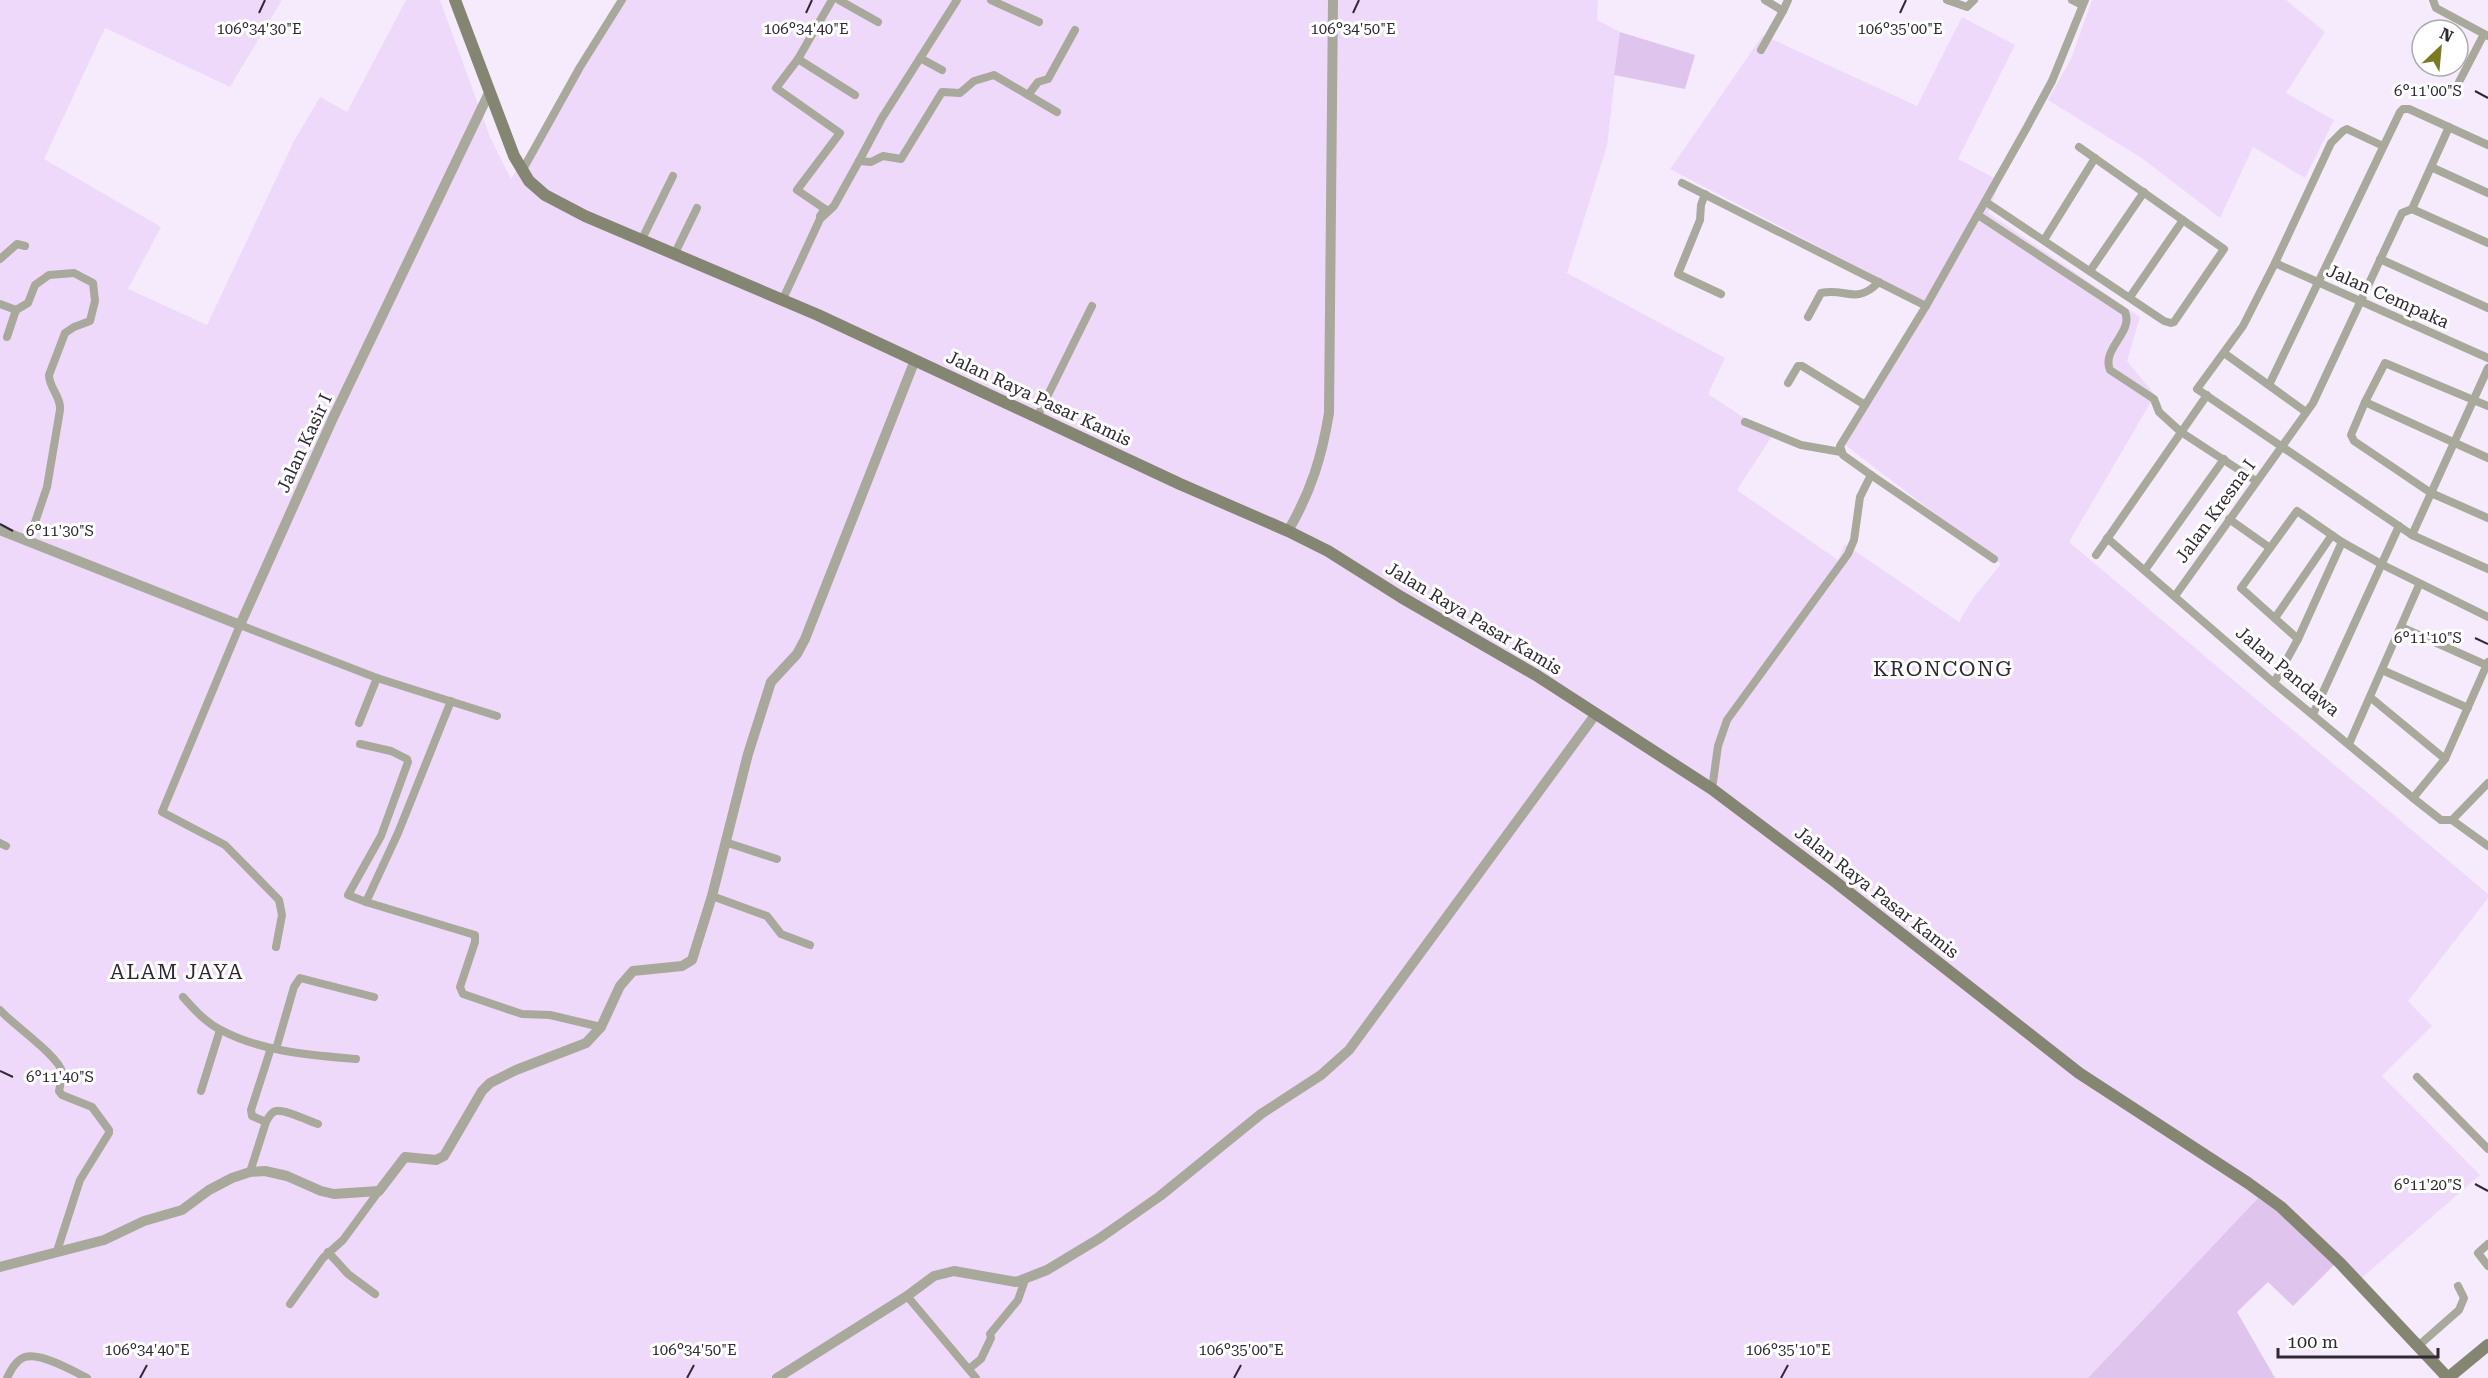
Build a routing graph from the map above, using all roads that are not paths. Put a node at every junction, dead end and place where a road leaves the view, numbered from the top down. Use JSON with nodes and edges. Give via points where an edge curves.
{"nodes":[{"id":1,"x":455,"y":0,"type":"edge"},
{"id":2,"x":622,"y":0,"type":"edge"},
{"id":3,"x":832,"y":0,"type":"edge"},
{"id":4,"x":839,"y":0,"type":"edge"},
{"id":5,"x":957,"y":0,"type":"edge"},
{"id":6,"x":991,"y":0,"type":"edge"},
{"id":7,"x":1333,"y":0,"type":"edge"},
{"id":8,"x":1765,"y":0,"type":"edge"},
{"id":9,"x":1788,"y":0,"type":"edge"},
{"id":10,"x":1947,"y":0,"type":"edge"},
{"id":11,"x":1974,"y":0,"type":"edge"},
{"id":12,"x":2072,"y":0,"type":"edge"},
{"id":13,"x":2433,"y":0,"type":"edge"},
{"id":14,"x":2084,"y":3,"type":"edge"},
{"id":15,"x":1783,"y":11,"type":"junction"},
{"id":16,"x":878,"y":22,"type":"dead end"},
{"id":17,"x":1039,"y":22,"type":"dead end"},
{"id":18,"x":1075,"y":30,"type":"dead end"},
{"id":19,"x":2486,"y":35,"type":"edge"},
{"id":20,"x":1761,"y":50,"type":"dead end"},
{"id":21,"x":798,"y":58,"type":"junction"},
{"id":22,"x":920,"y":58,"type":"junction"},
{"id":23,"x":942,"y":70,"type":"dead end"},
{"id":24,"x":2459,"y":82,"type":"dead end"},
{"id":25,"x":489,"y":93,"type":"junction"},
{"id":26,"x":855,"y":95,"type":"dead end"},
{"id":27,"x":1028,"y":95,"type":"junction"},
{"id":28,"x":1057,"y":112,"type":"dead end"},
{"id":29,"x":2449,"y":127,"type":"junction"},
{"id":30,"x":2488,"y":145,"type":"edge"},
{"id":31,"x":2383,"y":146,"type":"junction"},
{"id":32,"x":2079,"y":147,"type":"dead end"},
{"id":33,"x":2095,"y":158,"type":"junction"},
{"id":34,"x":859,"y":161,"type":"junction"},
{"id":35,"x":2431,"y":167,"type":"junction"},
{"id":36,"x":522,"y":171,"type":"junction"},
{"id":37,"x":673,"y":176,"type":"dead end"},
{"id":38,"x":1682,"y":183,"type":"dead end"},
{"id":39,"x":2144,"y":192,"type":"junction"},
{"id":40,"x":2488,"y":193,"type":"edge"},
{"id":41,"x":1705,"y":194,"type":"junction"},
{"id":42,"x":1986,"y":202,"type":"junction"},
{"id":43,"x":697,"y":208,"type":"dead end"},
{"id":44,"x":2412,"y":209,"type":"junction"},
{"id":45,"x":1978,"y":215,"type":"junction"},
{"id":46,"x":2183,"y":220,"type":"junction"},
{"id":47,"x":642,"y":239,"type":"junction"},
{"id":48,"x":2044,"y":240,"type":"junction"},
{"id":49,"x":2488,"y":243,"type":"edge"},
{"id":50,"x":25,"y":246,"type":"dead end"},
{"id":51,"x":675,"y":253,"type":"junction"},
{"id":52,"x":0,"y":259,"type":"edge"},
{"id":53,"x":2380,"y":259,"type":"junction"},
{"id":54,"x":2275,"y":263,"type":"junction"},
{"id":55,"x":2090,"y":271,"type":"junction"},
{"id":56,"x":1879,"y":282,"type":"junction"},
{"id":57,"x":2318,"y":282,"type":"junction"},
{"id":58,"x":1721,"y":294,"type":"dead end"},
{"id":59,"x":2130,"y":297,"type":"junction"},
{"id":60,"x":781,"y":300,"type":"junction"},
{"id":61,"x":2361,"y":302,"type":"junction"},
{"id":62,"x":0,"y":304,"type":"edge"},
{"id":63,"x":1092,"y":306,"type":"dead end"},
{"id":64,"x":1926,"y":306,"type":"junction"},
{"id":65,"x":2488,"y":308,"type":"edge"},
{"id":66,"x":16,"y":310,"type":"junction"},
{"id":67,"x":1809,"y":317,"type":"dead end"},
{"id":68,"x":7,"y":337,"type":"dead end"},
{"id":69,"x":2224,"y":353,"type":"junction"},
{"id":70,"x":2488,"y":358,"type":"edge"},
{"id":71,"x":915,"y":360,"type":"junction"},
{"id":72,"x":2488,"y":368,"type":"edge"},
{"id":73,"x":1788,"y":383,"type":"dead end"},
{"id":74,"x":2269,"y":385,"type":"junction"},
{"id":75,"x":2207,"y":395,"type":"junction"},
{"id":76,"x":2474,"y":399,"type":"junction"},
{"id":77,"x":2364,"y":402,"type":"junction"},
{"id":78,"x":1865,"y":405,"type":"junction"},
{"id":79,"x":2488,"y":406,"type":"edge"},
{"id":80,"x":2306,"y":412,"type":"junction"},
{"id":81,"x":1037,"y":417,"type":"junction"},
{"id":82,"x":1745,"y":422,"type":"dead end"},
{"id":83,"x":2181,"y":432,"type":"junction"},
{"id":84,"x":2454,"y":442,"type":"junction"},
{"id":85,"x":2283,"y":446,"type":"junction"},
{"id":86,"x":1841,"y":452,"type":"junction"},
{"id":87,"x":2488,"y":458,"type":"edge"},
{"id":88,"x":2224,"y":459,"type":"junction"},
{"id":89,"x":1870,"y":475,"type":"junction"},
{"id":90,"x":2256,"y":481,"type":"junction"},
{"id":91,"x":2431,"y":493,"type":"junction"},
{"id":92,"x":2488,"y":518,"type":"edge"},
{"id":93,"x":2229,"y":519,"type":"junction"},
{"id":94,"x":2399,"y":526,"type":"junction"},
{"id":95,"x":0,"y":530,"type":"edge"},
{"id":96,"x":1288,"y":531,"type":"junction"},
{"id":97,"x":2332,"y":535,"type":"junction"},
{"id":98,"x":2412,"y":535,"type":"junction"},
{"id":99,"x":2107,"y":538,"type":"junction"},
{"id":100,"x":30,"y":540,"type":"junction"},
{"id":101,"x":2342,"y":542,"type":"junction"},
{"id":102,"x":2270,"y":548,"type":"junction"},
{"id":103,"x":2096,"y":555,"type":"dead end"},
{"id":104,"x":1994,"y":559,"type":"dead end"},
{"id":105,"x":2383,"y":565,"type":"junction"},
{"id":106,"x":2488,"y":569,"type":"edge"},
{"id":107,"x":2145,"y":570,"type":"junction"},
{"id":108,"x":2419,"y":585,"type":"junction"},
{"id":109,"x":2175,"y":596,"type":"junction"},
{"id":110,"x":2488,"y":617,"type":"edge"},
{"id":111,"x":2275,"y":618,"type":"junction"},
{"id":112,"x":240,"y":626,"type":"junction"},
{"id":113,"x":2401,"y":627,"type":"junction"},
{"id":114,"x":2298,"y":639,"type":"junction"},
{"id":115,"x":2487,"y":663,"type":"edge"},
{"id":116,"x":2382,"y":670,"type":"junction"},
{"id":117,"x":377,"y":678,"type":"junction"},
{"id":118,"x":2274,"y":683,"type":"junction"},
{"id":119,"x":2370,"y":697,"type":"junction"},
{"id":120,"x":452,"y":701,"type":"junction"},
{"id":121,"x":2468,"y":708,"type":"junction"},
{"id":122,"x":2313,"y":714,"type":"junction"},
{"id":123,"x":1595,"y":715,"type":"junction"},
{"id":124,"x":497,"y":716,"type":"dead end"},
{"id":125,"x":359,"y":723,"type":"dead end"},
{"id":126,"x":360,"y":744,"type":"dead end"},
{"id":127,"x":2349,"y":744,"type":"junction"},
{"id":128,"x":2445,"y":759,"type":"junction"},
{"id":129,"x":2488,"y":783,"type":"edge"},
{"id":130,"x":1712,"y":789,"type":"junction"},
{"id":131,"x":2413,"y":798,"type":"junction"},
{"id":132,"x":2452,"y":820,"type":"junction"},
{"id":133,"x":725,"y":842,"type":"junction"},
{"id":134,"x":2488,"y":846,"type":"edge"},
{"id":135,"x":777,"y":859,"type":"dead end"},
{"id":136,"x":712,"y":896,"type":"junction"},
{"id":137,"x":366,"y":902,"type":"junction"},
{"id":138,"x":810,"y":945,"type":"dead end"},
{"id":139,"x":276,"y":946,"type":"dead end"},
{"id":140,"x":183,"y":997,"type":"dead end"},
{"id":141,"x":374,"y":997,"type":"dead end"},
{"id":142,"x":0,"y":1010,"type":"edge"},
{"id":143,"x":601,"y":1027,"type":"junction"},
{"id":144,"x":220,"y":1030,"type":"junction"},
{"id":145,"x":274,"y":1049,"type":"junction"},
{"id":146,"x":356,"y":1059,"type":"dead end"},
{"id":147,"x":2417,"y":1077,"type":"dead end"},
{"id":148,"x":201,"y":1091,"type":"dead end"},
{"id":149,"x":266,"y":1122,"type":"junction"},
{"id":150,"x":318,"y":1124,"type":"dead end"},
{"id":151,"x":2488,"y":1149,"type":"edge"},
{"id":152,"x":250,"y":1172,"type":"junction"},
{"id":153,"x":380,"y":1191,"type":"junction"},
{"id":154,"x":2488,"y":1244,"type":"edge"},
{"id":155,"x":57,"y":1251,"type":"junction"},
{"id":156,"x":328,"y":1252,"type":"junction"},
{"id":157,"x":0,"y":1266,"type":"edge"},
{"id":158,"x":2488,"y":1266,"type":"edge"},
{"id":159,"x":1025,"y":1280,"type":"junction"},
{"id":160,"x":2458,"y":1286,"type":"dead end"},
{"id":161,"x":375,"y":1294,"type":"dead end"},
{"id":162,"x":907,"y":1296,"type":"junction"},
{"id":163,"x":290,"y":1304,"type":"dead end"},
{"id":164,"x":2488,"y":1345,"type":"edge"},
{"id":165,"x":2417,"y":1347,"type":"junction"},
{"id":166,"x":970,"y":1368,"type":"junction"},
{"id":167,"x":7,"y":1378,"type":"edge"},
{"id":168,"x":87,"y":1378,"type":"edge"},
{"id":169,"x":777,"y":1378,"type":"edge"},
{"id":170,"x":976,"y":1378,"type":"edge"},
{"id":171,"x":2448,"y":1378,"type":"edge"}],
"edges":[{"from":1,"to":25,"type":"main road","name":"Jalan Raya Pasar Kamis"},
{"from":2,"to":36,"type":"street"},
{"from":3,"to":21,"type":"street"},
{"from":4,"to":16,"type":"street"},
{"from":5,"to":22,"type":"street"},
{"from":6,"to":17,"type":"street"},
{"from":7,"to":96,"type":"street","via":[[1329,413],[1323,453]]},
{"from":8,"to":15,"type":"street"},
{"from":9,"to":15,"type":"street"},
{"from":10,"to":11,"type":"street","via":[[1967,7]]},
{"from":12,"to":14,"type":"street"},
{"from":13,"to":19,"type":"street","via":[[2436,8]]},
{"from":14,"to":42,"type":"street","via":[[2052,81]]},
{"from":15,"to":20,"type":"street"},
{"from":18,"to":27,"type":"street","via":[[1048,79],[1038,81]]},
{"from":19,"to":24,"type":"street"},
{"from":21,"to":26,"type":"street"},
{"from":21,"to":60,"type":"street","via":[[776,88],[840,133],[798,190],[825,209]]},
{"from":22,"to":23,"type":"street"},
{"from":22,"to":34,"type":"street"},
{"from":25,"to":36,"type":"main road","name":"Jalan Raya Pasar Kamis"},
{"from":25,"to":112,"type":"street","name":"Jalan Kasir I","via":[[308,471]]},
{"from":27,"to":28,"type":"street"},
{"from":27,"to":34,"type":"street","via":[[992,75],[968,84],[960,93],[942,92],[901,159],[883,156],[871,162]]},
{"from":29,"to":30,"type":"street"},
{"from":29,"to":31,"type":"street","via":[[2403,109]]},
{"from":29,"to":35,"type":"street","name":"Jalan Kresna I"},
{"from":31,"to":54,"type":"street","via":[[2347,129],[2331,143]]},
{"from":31,"to":57,"type":"street"},
{"from":32,"to":33,"type":"street"},
{"from":33,"to":39,"type":"street"},
{"from":33,"to":48,"type":"street"},
{"from":34,"to":60,"type":"street","via":[[834,206],[820,219]]},
{"from":35,"to":40,"type":"street"},
{"from":35,"to":44,"type":"street","name":"Jalan Kresna I"},
{"from":36,"to":47,"type":"main road","name":"Jalan Raya Pasar Kamis","via":[[536,189],[554,201]]},
{"from":37,"to":47,"type":"street"},
{"from":38,"to":41,"type":"street"},
{"from":39,"to":46,"type":"street"},
{"from":39,"to":55,"type":"street"},
{"from":41,"to":56,"type":"street"},
{"from":41,"to":58,"type":"street","via":[[1700,220],[1678,274]]},
{"from":42,"to":45,"type":"street"},
{"from":42,"to":48,"type":"street"},
{"from":43,"to":51,"type":"street"},
{"from":44,"to":49,"type":"street"},
{"from":44,"to":53,"type":"street","name":"Jalan Kresna I","via":[[2400,217]]},
{"from":45,"to":64,"type":"street"},
{"from":45,"to":83,"type":"street","via":[[2125,312],[2126,325],[2108,360],[2108,368],[2154,399],[2159,412]]},
{"from":46,"to":59,"type":"street"},
{"from":46,"to":59,"type":"street","via":[[2224,249],[2178,319],[2168,322]]},
{"from":47,"to":51,"type":"main road","name":"Jalan Raya Pasar Kamis"},
{"from":48,"to":55,"type":"street"},
{"from":50,"to":52,"type":"street","via":[[16,244]]},
{"from":51,"to":60,"type":"main road","name":"Jalan Raya Pasar Kamis"},
{"from":53,"to":61,"type":"street","name":"Jalan Kresna I"},
{"from":53,"to":65,"type":"street"},
{"from":54,"to":57,"type":"street","name":"Jalan Cempaka"},
{"from":54,"to":69,"type":"street"},
{"from":55,"to":59,"type":"street"},
{"from":56,"to":64,"type":"street"},
{"from":56,"to":67,"type":"street","via":[[1857,296],[1821,293]]},
{"from":57,"to":61,"type":"street","name":"Jalan Cempaka"},
{"from":57,"to":74,"type":"street"},
{"from":60,"to":71,"type":"main road","name":"Jalan Raya Pasar Kamis"},
{"from":61,"to":70,"type":"street","name":"Jalan Cempaka"},
{"from":61,"to":80,"type":"street","name":"Jalan Kresna I"},
{"from":62,"to":66,"type":"street"},
{"from":63,"to":81,"type":"street"},
{"from":64,"to":78,"type":"street"},
{"from":66,"to":68,"type":"street"},
{"from":66,"to":100,"type":"street","via":[[30,300],[38,281],[49,275],[74,273],[93,283],[95,301],[90,321],[65,333],[49,375],[61,403],[47,487]]},
{"from":69,"to":74,"type":"street"},
{"from":69,"to":75,"type":"street","via":[[2198,389]]},
{"from":71,"to":81,"type":"main road","name":"Jalan Raya Pasar Kamis"},
{"from":71,"to":133,"type":"street","via":[[806,639],[771,682]]},
{"from":72,"to":76,"type":"street"},
{"from":73,"to":78,"type":"street","via":[[1798,366],[1802,366]]},
{"from":74,"to":80,"type":"street"},
{"from":75,"to":83,"type":"street"},
{"from":75,"to":85,"type":"street"},
{"from":76,"to":77,"type":"street","via":[[2389,363],[2383,364]]},
{"from":76,"to":79,"type":"street"},
{"from":76,"to":84,"type":"street"},
{"from":77,"to":84,"type":"street"},
{"from":77,"to":91,"type":"street","via":[[2352,439]]},
{"from":78,"to":86,"type":"street","via":[[1842,442]]},
{"from":80,"to":85,"type":"street","name":"Jalan Kresna I"},
{"from":81,"to":96,"type":"main road","name":"Jalan Raya Pasar Kamis"},
{"from":82,"to":86,"type":"street","via":[[1801,445]]},
{"from":83,"to":88,"type":"street"},
{"from":83,"to":99,"type":"street"},
{"from":84,"to":87,"type":"street"},
{"from":84,"to":91,"type":"street"},
{"from":85,"to":90,"type":"street","name":"Jalan Kresna I"},
{"from":85,"to":94,"type":"street"},
{"from":86,"to":89,"type":"street"},
{"from":88,"to":90,"type":"street"},
{"from":88,"to":107,"type":"street"},
{"from":89,"to":104,"type":"street"},
{"from":89,"to":130,"type":"street","via":[[1860,497],[1848,554],[1727,720],[1718,746]]},
{"from":90,"to":93,"type":"street","name":"Jalan Kresna I"},
{"from":91,"to":92,"type":"street"},
{"from":91,"to":98,"type":"street"},
{"from":93,"to":102,"type":"street"},
{"from":93,"to":109,"type":"street","name":"Jalan Kresna I"},
{"from":94,"to":98,"type":"street"},
{"from":94,"to":105,"type":"street"},
{"from":95,"to":100,"type":"street"},
{"from":96,"to":123,"type":"main road","name":"Jalan Raya Pasar Kamis","via":[[1536,675]]},
{"from":97,"to":101,"type":"street"},
{"from":97,"to":102,"type":"street","via":[[2296,512]]},
{"from":97,"to":111,"type":"street"},
{"from":98,"to":106,"type":"street"},
{"from":99,"to":103,"type":"street"},
{"from":99,"to":107,"type":"street","name":"Jalan Pandawa"},
{"from":100,"to":112,"type":"street"},
{"from":101,"to":105,"type":"street"},
{"from":101,"to":114,"type":"street"},
{"from":102,"to":111,"type":"street","via":[[2241,588]]},
{"from":105,"to":108,"type":"street"},
{"from":105,"to":122,"type":"street"},
{"from":107,"to":109,"type":"street","name":"Jalan Pandawa"},
{"from":108,"to":110,"type":"street"},
{"from":108,"to":113,"type":"street"},
{"from":109,"to":118,"type":"street","name":"Jalan Pandawa"},
{"from":111,"to":114,"type":"street"},
{"from":112,"to":117,"type":"street"},
{"from":112,"to":139,"type":"street","name":"Jalan Kasir I","via":[[162,813],[225,845],[279,900],[282,915]]},
{"from":113,"to":115,"type":"street"},
{"from":113,"to":116,"type":"street"},
{"from":114,"to":118,"type":"street"},
{"from":115,"to":121,"type":"street"},
{"from":116,"to":119,"type":"street"},
{"from":116,"to":121,"type":"street"},
{"from":117,"to":120,"type":"street"},
{"from":117,"to":125,"type":"street"},
{"from":118,"to":122,"type":"street","name":"Jalan Pandawa"},
{"from":119,"to":127,"type":"street"},
{"from":119,"to":128,"type":"street"},
{"from":120,"to":124,"type":"street"},
{"from":120,"to":137,"type":"street"},
{"from":121,"to":128,"type":"street"},
{"from":122,"to":127,"type":"street","name":"Jalan Pandawa"},
{"from":123,"to":130,"type":"main road","name":"Jalan Raya Pasar Kamis"},
{"from":123,"to":159,"type":"street","via":[[1337,1063],[1261,1114],[1160,1196],[1047,1270]]},
{"from":126,"to":137,"type":"street","via":[[391,751],[408,762],[381,836],[348,895]]},
{"from":127,"to":131,"type":"street","name":"Jalan Pandawa"},
{"from":128,"to":131,"type":"street"},
{"from":129,"to":132,"type":"street"},
{"from":130,"to":165,"type":"main road","name":"Jalan Raya Pasar Kamis","via":[[2079,1073],[2281,1207],[2340,1263]]},
{"from":131,"to":132,"type":"street","name":"Jalan Pandawa","via":[[2441,820]]},
{"from":132,"to":134,"type":"street","name":"Jalan Pandawa"},
{"from":133,"to":135,"type":"street"},
{"from":133,"to":136,"type":"street"},
{"from":136,"to":138,"type":"street","via":[[767,916],[781,934]]},
{"from":136,"to":143,"type":"street","via":[[692,960],[682,966],[633,970],[620,986]]},
{"from":137,"to":143,"type":"street","via":[[475,935],[460,987],[463,994],[522,1014],[550,1015]]},
{"from":140,"to":144,"type":"street"},
{"from":141,"to":145,"type":"street","via":[[300,978]]},
{"from":142,"to":155,"type":"street","via":[[59,1066],[62,1095],[92,1107],[109,1130],[77,1187]]},
{"from":143,"to":153,"type":"street","via":[[585,1043],[490,1083],[473,1102],[444,1156],[436,1160],[405,1157]]},
{"from":144,"to":145,"type":"street"},
{"from":144,"to":148,"type":"street"},
{"from":145,"to":146,"type":"street"},
{"from":145,"to":149,"type":"street","via":[[250,1110],[252,1116]]},
{"from":147,"to":151,"type":"street"},
{"from":149,"to":150,"type":"street","via":[[275,1111]]},
{"from":149,"to":152,"type":"street"},
{"from":152,"to":153,"type":"street","via":[[287,1176],[334,1194]]},
{"from":152,"to":155,"type":"street","via":[[209,1190],[182,1210],[144,1221],[104,1240]]},
{"from":153,"to":156,"type":"street","via":[[343,1240]]},
{"from":154,"to":158,"type":"street","via":[[2478,1254]]},
{"from":155,"to":157,"type":"street"},
{"from":156,"to":161,"type":"street","via":[[348,1274]]},
{"from":156,"to":163,"type":"street"},
{"from":159,"to":162,"type":"street","via":[[1004,1281],[943,1272]]},
{"from":159,"to":166,"type":"street","via":[[1018,1300],[990,1334],[992,1338],[981,1359]]},
{"from":160,"to":165,"type":"street","via":[[2464,1298],[2462,1306]]},
{"from":162,"to":166,"type":"street"},
{"from":162,"to":169,"type":"street"},
{"from":164,"to":171,"type":"main road"},
{"from":165,"to":171,"type":"main road","name":"Jalan Raya Pasar Kamis"},
{"from":166,"to":170,"type":"street"},
{"from":167,"to":168,"type":"street","via":[[13,1366],[31,1356]]}]}
